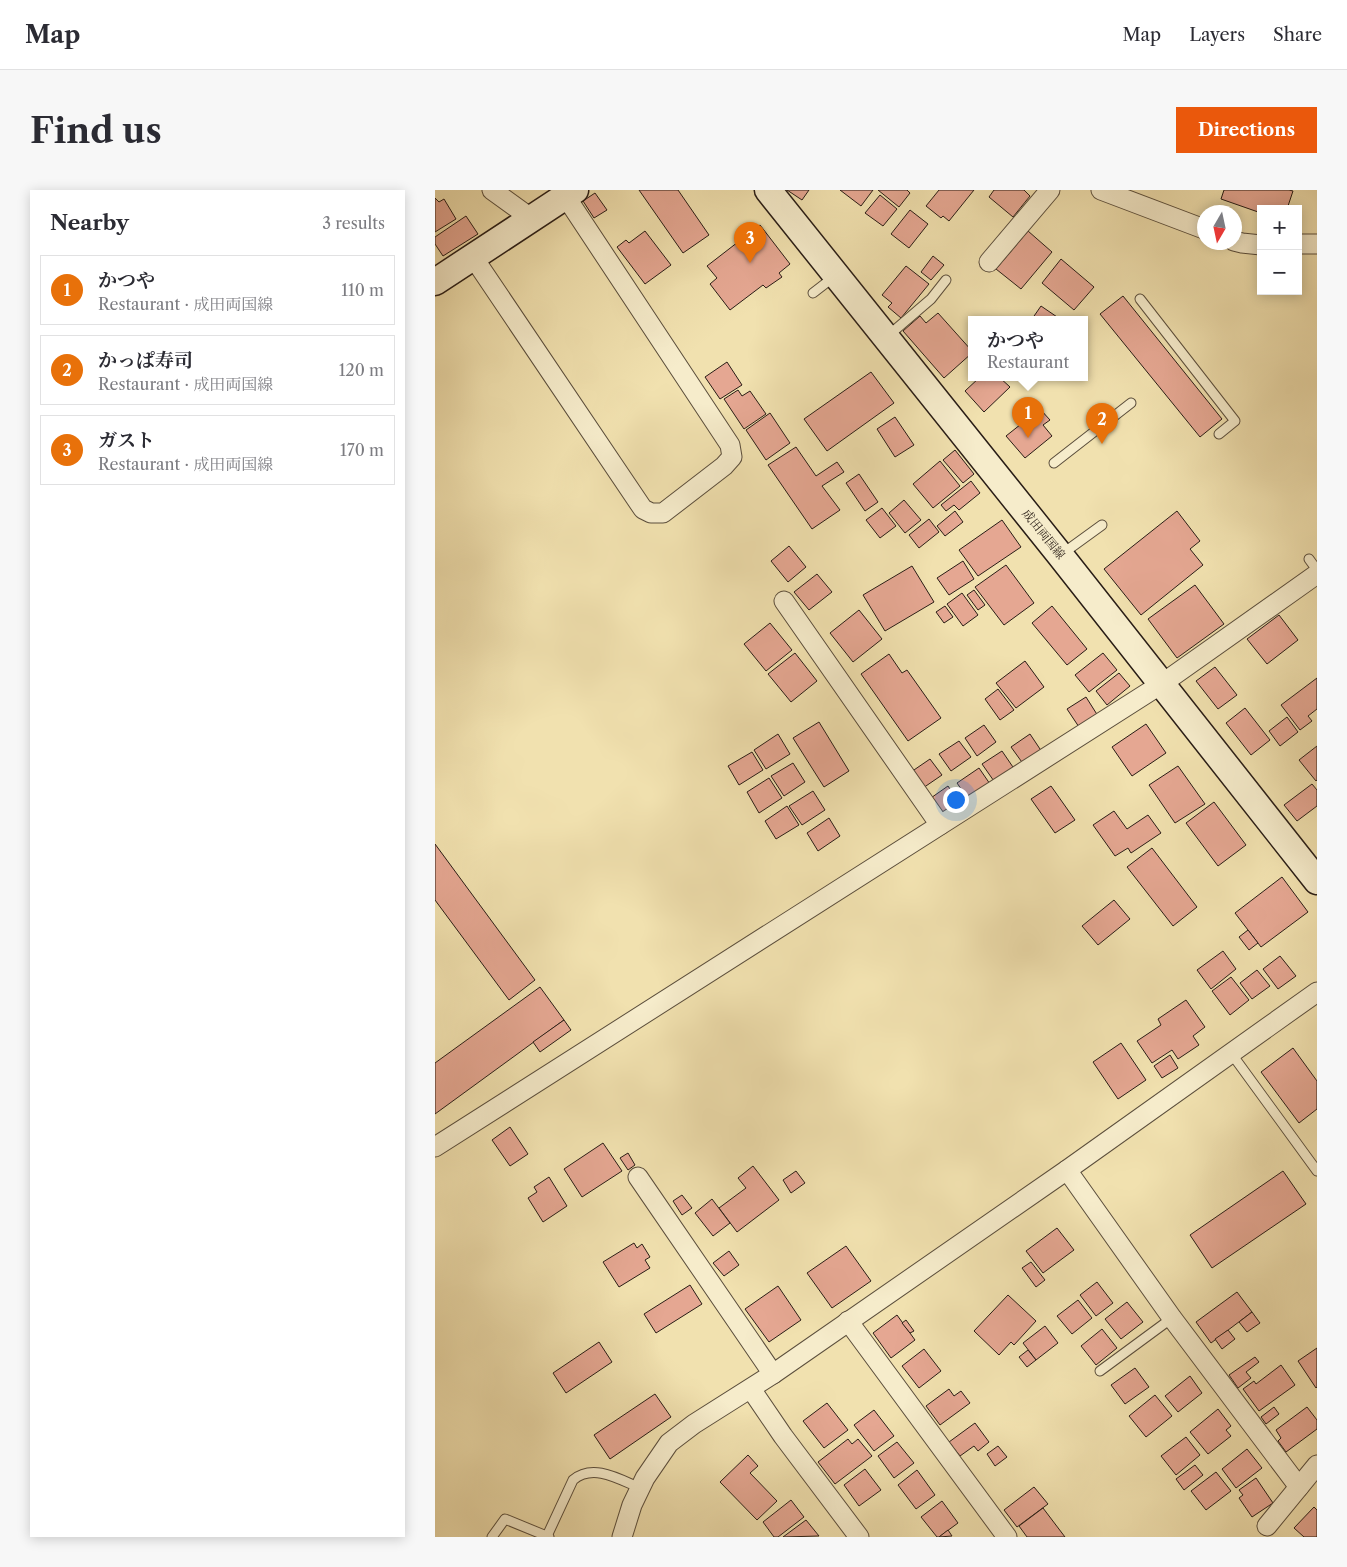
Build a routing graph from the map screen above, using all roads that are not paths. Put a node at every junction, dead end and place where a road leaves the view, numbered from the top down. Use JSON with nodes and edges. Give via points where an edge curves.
{"nodes":[{"id":1,"x":492,"y":190,"type":"edge"},
{"id":2,"x":768,"y":190,"type":"edge"},
{"id":3,"x":1050,"y":190,"type":"edge"},
{"id":4,"x":1101,"y":190,"type":"edge"},
{"id":5,"x":571,"y":193,"type":"edge"},
{"id":6,"x":532,"y":219,"type":"junction"},
{"id":7,"x":1197,"y":226,"type":"edge"},
{"id":8,"x":1242,"y":243,"type":"edge"},
{"id":9,"x":1302,"y":244,"type":"edge"},
{"id":10,"x":1317,"y":244,"type":"edge"},
{"id":11,"x":1257,"y":245,"type":"edge"},
{"id":12,"x":473,"y":257,"type":"junction"},
{"id":13,"x":989,"y":262,"type":"dead end"},
{"id":14,"x":836,"y":276,"type":"junction"},
{"id":15,"x":946,"y":280,"type":"dead end"},
{"id":16,"x":435,"y":282,"type":"edge"},
{"id":17,"x":813,"y":293,"type":"dead end"},
{"id":18,"x":1140,"y":299,"type":"dead end"},
{"id":19,"x":885,"y":338,"type":"junction"},
{"id":20,"x":1131,"y":403,"type":"dead end"},
{"id":21,"x":1219,"y":434,"type":"dead end"},
{"id":22,"x":1054,"y":463,"type":"dead end"},
{"id":23,"x":1102,"y":525,"type":"dead end"},
{"id":24,"x":1061,"y":555,"type":"junction"},
{"id":25,"x":1313,"y":567,"type":"edge"},
{"id":26,"x":1317,"y":570,"type":"edge"},
{"id":27,"x":783,"y":601,"type":"dead end"},
{"id":28,"x":1163,"y":683,"type":"junction"},
{"id":29,"x":940,"y":825,"type":"junction"},
{"id":30,"x":1317,"y":881,"type":"edge"},
{"id":31,"x":1317,"y":992,"type":"edge"},
{"id":32,"x":1231,"y":1053,"type":"junction"},
{"id":33,"x":435,"y":1147,"type":"edge"},
{"id":34,"x":1067,"y":1170,"type":"junction"},
{"id":35,"x":1317,"y":1171,"type":"edge"},
{"id":36,"x":638,"y":1177,"type":"dead end"},
{"id":37,"x":1172,"y":1318,"type":"junction"},
{"id":38,"x":849,"y":1321,"type":"junction"},
{"id":39,"x":1100,"y":1372,"type":"dead end"},
{"id":40,"x":773,"y":1374,"type":"junction"},
{"id":41,"x":751,"y":1389,"type":"junction"},
{"id":42,"x":1317,"y":1465,"type":"edge"},
{"id":43,"x":1299,"y":1487,"type":"junction"},
{"id":44,"x":640,"y":1488,"type":"junction"},
{"id":45,"x":1267,"y":1526,"type":"dead end"},
{"id":46,"x":548,"y":1536,"type":"edge"},
{"id":47,"x":492,"y":1537,"type":"edge"},
{"id":48,"x":622,"y":1537,"type":"edge"},
{"id":49,"x":859,"y":1537,"type":"edge"},
{"id":50,"x":1007,"y":1537,"type":"edge"}],
"edges":[{"from":1,"to":6,"type":"street"},
{"from":2,"to":14,"type":"main road","name":"成田両国線"},
{"from":3,"to":13,"type":"street"},
{"from":4,"to":7,"type":"street"},
{"from":5,"to":6,"type":"main road"},
{"from":5,"to":12,"type":"street","via":[[730,445],[732,457],[725,466],[663,513],[643,509]]},
{"from":6,"to":12,"type":"main road"},
{"from":8,"to":11,"type":"street"},
{"from":9,"to":10,"type":"street"},
{"from":12,"to":16,"type":"main road"},
{"from":14,"to":17,"type":"lane"},
{"from":14,"to":19,"type":"main road","name":"成田両国線"},
{"from":15,"to":19,"type":"lane","via":[[931,299]]},
{"from":18,"to":21,"type":"lane","via":[[1235,421]]},
{"from":19,"to":24,"type":"main road","name":"成田両国線"},
{"from":20,"to":22,"type":"lane"},
{"from":23,"to":24,"type":"lane"},
{"from":24,"to":28,"type":"main road","name":"成田両国線"},
{"from":25,"to":26,"type":"lane"},
{"from":25,"to":28,"type":"street"},
{"from":27,"to":29,"type":"street"},
{"from":28,"to":29,"type":"street"},
{"from":28,"to":30,"type":"main road","name":"成田両国線"},
{"from":29,"to":33,"type":"street"},
{"from":31,"to":32,"type":"street"},
{"from":32,"to":34,"type":"street"},
{"from":32,"to":35,"type":"lane"},
{"from":34,"to":37,"type":"street"},
{"from":34,"to":38,"type":"street"},
{"from":36,"to":40,"type":"street"},
{"from":37,"to":39,"type":"lane"},
{"from":37,"to":43,"type":"street"},
{"from":38,"to":40,"type":"street"},
{"from":38,"to":50,"type":"street"},
{"from":40,"to":41,"type":"street"},
{"from":41,"to":44,"type":"street","via":[[694,1424],[669,1444]]},
{"from":41,"to":49,"type":"street"},
{"from":42,"to":43,"type":"street"},
{"from":43,"to":45,"type":"street"},
{"from":44,"to":46,"type":"lane","via":[[607,1474],[580,1474],[573,1480]]},
{"from":44,"to":48,"type":"street"},
{"from":46,"to":47,"type":"lane","via":[[505,1519]]}]}
